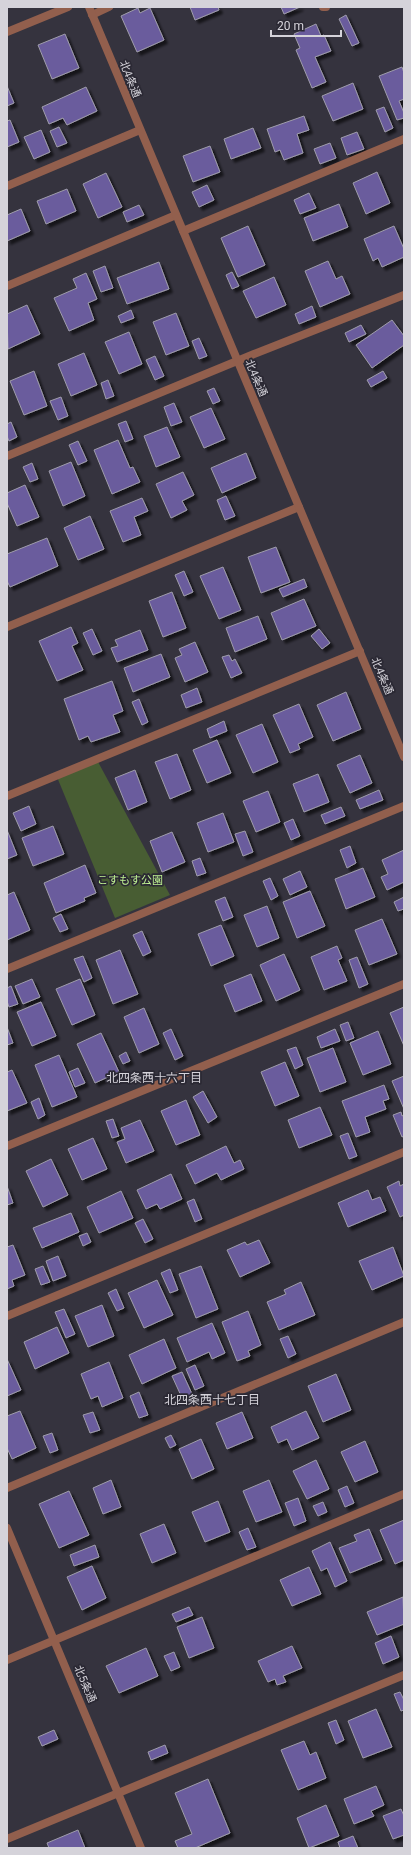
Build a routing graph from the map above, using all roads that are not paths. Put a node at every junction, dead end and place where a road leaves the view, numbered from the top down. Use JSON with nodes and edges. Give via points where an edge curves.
{"nodes":[{"id":1,"x":68,"y":7,"type":"edge"},
{"id":2,"x":109,"y":7,"type":"edge"},
{"id":3,"x":90,"y":11,"type":"edge"},
{"id":4,"x":7,"y":32,"type":"edge"},
{"id":5,"x":140,"y":130,"type":"junction"},
{"id":6,"x":404,"y":139,"type":"edge"},
{"id":7,"x":7,"y":186,"type":"edge"},
{"id":8,"x":176,"y":215,"type":"junction"},
{"id":9,"x":183,"y":231,"type":"junction"},
{"id":10,"x":7,"y":286,"type":"edge"},
{"id":11,"x":404,"y":295,"type":"edge"},
{"id":12,"x":237,"y":361,"type":"junction"},
{"id":13,"x":7,"y":456,"type":"edge"},
{"id":14,"x":298,"y":506,"type":"junction"},
{"id":15,"x":7,"y":627,"type":"edge"},
{"id":16,"x":360,"y":651,"type":"junction"},
{"id":17,"x":404,"y":757,"type":"edge"},
{"id":18,"x":7,"y":796,"type":"edge"},
{"id":19,"x":404,"y":806,"type":"edge"},
{"id":20,"x":7,"y":969,"type":"edge"},
{"id":21,"x":404,"y":984,"type":"edge"},
{"id":22,"x":7,"y":1146,"type":"edge"},
{"id":23,"x":404,"y":1152,"type":"edge"},
{"id":24,"x":7,"y":1316,"type":"edge"},
{"id":25,"x":404,"y":1322,"type":"edge"},
{"id":26,"x":7,"y":1488,"type":"edge"},
{"id":27,"x":404,"y":1494,"type":"edge"},
{"id":28,"x":7,"y":1528,"type":"edge"},
{"id":29,"x":54,"y":1640,"type":"junction"},
{"id":30,"x":7,"y":1660,"type":"edge"},
{"id":31,"x":404,"y":1675,"type":"edge"},
{"id":32,"x":118,"y":1792,"type":"junction"},
{"id":33,"x":7,"y":1839,"type":"edge"},
{"id":34,"x":141,"y":1848,"type":"edge"}],
"edges":[{"from":1,"to":4,"type":"street"},
{"from":2,"to":3,"type":"street"},
{"from":3,"to":5,"type":"street","name":"北4条通"},
{"from":5,"to":7,"type":"street"},
{"from":5,"to":8,"type":"street","name":"北4条通"},
{"from":6,"to":9,"type":"street"},
{"from":8,"to":9,"type":"street","name":"北4条通"},
{"from":8,"to":10,"type":"street"},
{"from":9,"to":12,"type":"street","name":"北4条通"},
{"from":11,"to":12,"type":"street"},
{"from":12,"to":13,"type":"street"},
{"from":12,"to":14,"type":"street","name":"北4条通"},
{"from":14,"to":15,"type":"street"},
{"from":14,"to":16,"type":"street","name":"北4条通"},
{"from":16,"to":17,"type":"street","name":"北4条通"},
{"from":16,"to":18,"type":"street"},
{"from":19,"to":20,"type":"street"},
{"from":21,"to":22,"type":"street"},
{"from":23,"to":24,"type":"street"},
{"from":25,"to":26,"type":"street"},
{"from":27,"to":29,"type":"street"},
{"from":28,"to":29,"type":"street","name":"北5条通"},
{"from":29,"to":30,"type":"street"},
{"from":29,"to":32,"type":"street","name":"北5条通"},
{"from":31,"to":32,"type":"street"},
{"from":32,"to":33,"type":"street"},
{"from":32,"to":34,"type":"street","name":"北5条通"}]}
